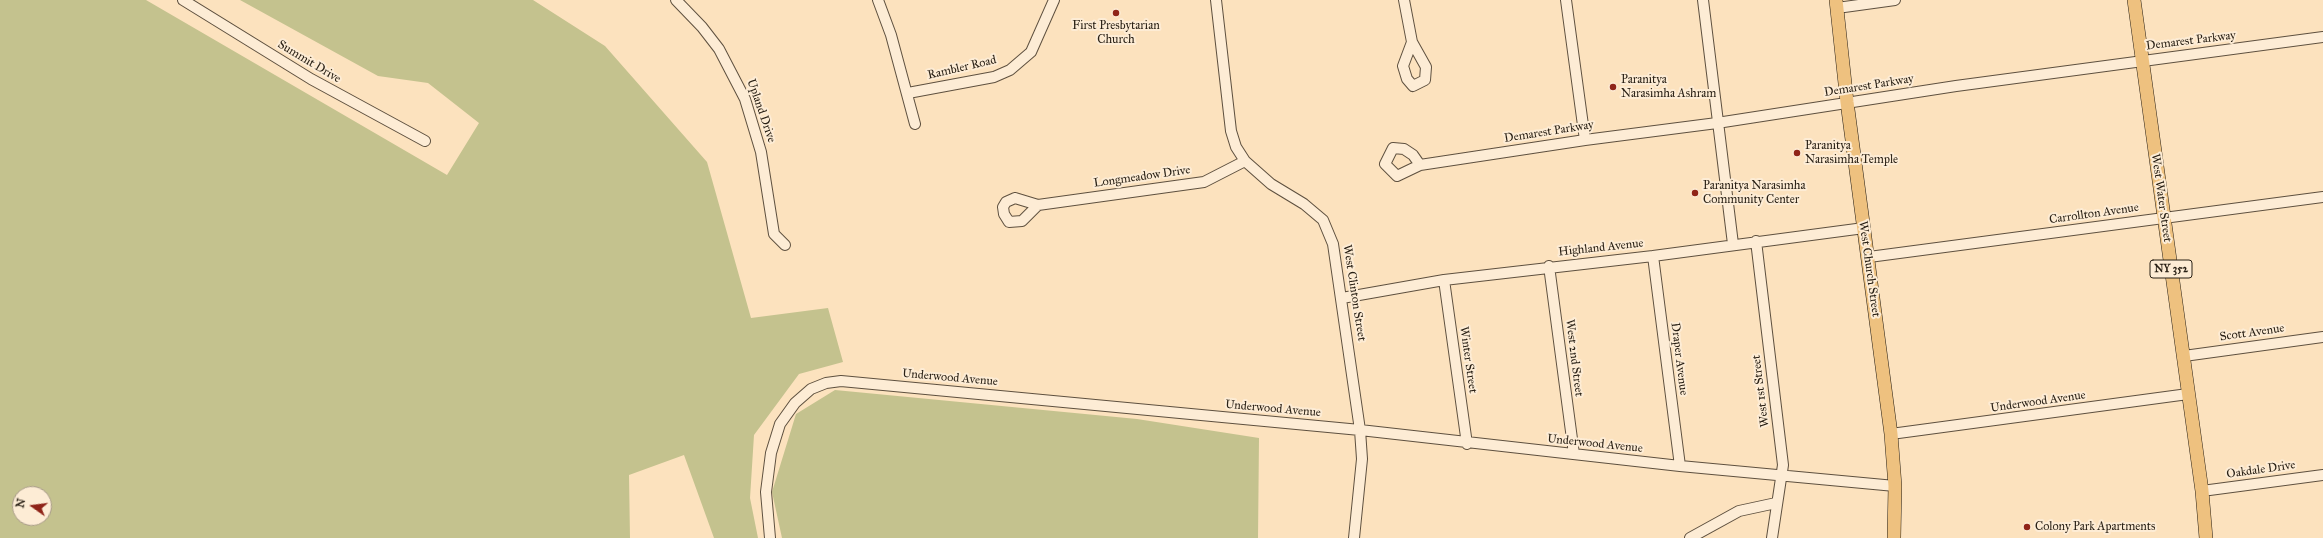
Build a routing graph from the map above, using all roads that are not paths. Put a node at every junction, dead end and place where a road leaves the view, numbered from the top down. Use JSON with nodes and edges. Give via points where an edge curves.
{"nodes":[{"id":1,"x":183,"y":0,"type":"edge"},
{"id":2,"x":676,"y":0,"type":"edge"},
{"id":3,"x":878,"y":0,"type":"edge"},
{"id":4,"x":1054,"y":0,"type":"edge"},
{"id":5,"x":1216,"y":0,"type":"edge"},
{"id":6,"x":1404,"y":0,"type":"edge"},
{"id":7,"x":1566,"y":0,"type":"edge"},
{"id":8,"x":1703,"y":0,"type":"edge"},
{"id":9,"x":1895,"y":0,"type":"edge"},
{"id":10,"x":2134,"y":0,"type":"edge"},
{"id":11,"x":1837,"y":4,"type":"edge"},
{"id":12,"x":2323,"y":37,"type":"edge"},
{"id":13,"x":1412,"y":42,"type":"dead end"},
{"id":14,"x":2143,"y":60,"type":"junction"},
{"id":15,"x":908,"y":93,"type":"junction"},
{"id":16,"x":1847,"y":102,"type":"junction"},
{"id":17,"x":1717,"y":123,"type":"junction"},
{"id":18,"x":915,"y":124,"type":"dead end"},
{"id":19,"x":1585,"y":140,"type":"junction"},
{"id":20,"x":425,"y":141,"type":"dead end"},
{"id":21,"x":1245,"y":161,"type":"junction"},
{"id":22,"x":1420,"y":165,"type":"dead end"},
{"id":23,"x":2323,"y":197,"type":"edge"},
{"id":24,"x":1038,"y":205,"type":"dead end"},
{"id":25,"x":2164,"y":218,"type":"junction"},
{"id":26,"x":1864,"y":228,"type":"junction"},
{"id":27,"x":1756,"y":241,"type":"junction"},
{"id":28,"x":1733,"y":244,"type":"junction"},
{"id":29,"x":785,"y":245,"type":"dead end"},
{"id":30,"x":1653,"y":256,"type":"junction"},
{"id":31,"x":1868,"y":257,"type":"junction"},
{"id":32,"x":1549,"y":266,"type":"junction"},
{"id":33,"x":1444,"y":280,"type":"junction"},
{"id":34,"x":1342,"y":298,"type":"junction"},
{"id":35,"x":2323,"y":337,"type":"edge"},
{"id":36,"x":2184,"y":356,"type":"junction"},
{"id":37,"x":2188,"y":394,"type":"junction"},
{"id":38,"x":1360,"y":430,"type":"junction"},
{"id":39,"x":1891,"y":434,"type":"junction"},
{"id":40,"x":1467,"y":444,"type":"junction"},
{"id":41,"x":1574,"y":454,"type":"junction"},
{"id":42,"x":1680,"y":466,"type":"junction"},
{"id":43,"x":1782,"y":475,"type":"junction"},
{"id":44,"x":2323,"y":475,"type":"edge"},
{"id":45,"x":1895,"y":486,"type":"junction"},
{"id":46,"x":2202,"y":491,"type":"junction"},
{"id":47,"x":1776,"y":503,"type":"junction"},
{"id":48,"x":770,"y":538,"type":"edge"},
{"id":49,"x":1354,"y":538,"type":"edge"},
{"id":50,"x":1690,"y":538,"type":"edge"},
{"id":51,"x":1772,"y":538,"type":"edge"},
{"id":52,"x":1894,"y":538,"type":"edge"},
{"id":53,"x":2206,"y":538,"type":"edge"}],
"edges":[{"from":1,"to":20,"type":"street","name":"Summit Drive","via":[[311,80]]},
{"from":2,"to":29,"type":"street","name":"Upland Drive","via":[[719,49],[745,99],[761,152],[774,234]]},
{"from":3,"to":15,"type":"street"},
{"from":4,"to":15,"type":"street","name":"Rambler Road","via":[[1031,52],[1010,70],[994,77]]},
{"from":5,"to":21,"type":"street","name":"West Clinton Street","via":[[1231,131],[1236,147]]},
{"from":6,"to":13,"type":"street"},
{"from":7,"to":19,"type":"street"},
{"from":8,"to":17,"type":"street"},
{"from":9,"to":11,"type":"street"},
{"from":10,"to":14,"type":"main road","name":"West Water Street","number":"NY 352"},
{"from":11,"to":16,"type":"main road","name":"West Church Street"},
{"from":12,"to":14,"type":"street","name":"Demarest Parkway"},
{"from":14,"to":16,"type":"street","name":"Demarest Parkway"},
{"from":14,"to":25,"type":"main road","name":"West Water Street","number":"NY 352"},
{"from":15,"to":18,"type":"street"},
{"from":16,"to":17,"type":"street","name":"Demarest Parkway"},
{"from":16,"to":26,"type":"main road","name":"West Church Street"},
{"from":17,"to":19,"type":"street","name":"Demarest Parkway"},
{"from":17,"to":28,"type":"street"},
{"from":19,"to":22,"type":"street","name":"Demarest Parkway"},
{"from":21,"to":24,"type":"street","name":"Longmeadow Drive","via":[[1204,182]]},
{"from":21,"to":34,"type":"street","name":"West Clinton Street","via":[[1271,184],[1304,204],[1323,220],[1333,244]]},
{"from":23,"to":25,"type":"street","name":"Carrollton Avenue"},
{"from":25,"to":31,"type":"street","name":"Carrollton Avenue"},
{"from":25,"to":36,"type":"main road","name":"West Water Street","number":"NY 352"},
{"from":26,"to":27,"type":"street","name":"Highland Avenue"},
{"from":26,"to":31,"type":"main road","name":"West Church Street"},
{"from":27,"to":28,"type":"street","name":"Highland Avenue"},
{"from":27,"to":43,"type":"street","name":"West 1st Street","via":[[1783,465]]},
{"from":28,"to":30,"type":"street","name":"Highland Avenue"},
{"from":30,"to":32,"type":"street","name":"Highland Avenue"},
{"from":30,"to":42,"type":"street","name":"Draper Avenue"},
{"from":31,"to":39,"type":"main road","name":"West Church Street"},
{"from":32,"to":33,"type":"street","name":"Highland Avenue"},
{"from":32,"to":41,"type":"street","name":"West 2nd Street"},
{"from":33,"to":34,"type":"street","name":"Highland Avenue"},
{"from":33,"to":40,"type":"street","name":"Winter Street"},
{"from":34,"to":38,"type":"street","name":"West Clinton Street"},
{"from":35,"to":36,"type":"street","name":"Scott Avenue"},
{"from":36,"to":37,"type":"main road","name":"West Water Street","number":"NY 352"},
{"from":37,"to":39,"type":"street","name":"Underwood Avenue"},
{"from":37,"to":46,"type":"main road","name":"West Water Street","number":"NY 352"},
{"from":38,"to":40,"type":"street","name":"Underwood Avenue"},
{"from":38,"to":48,"type":"street","name":"Underwood Avenue","via":[[842,381],[826,383],[811,389],[795,403],[780,424],[771,453],[766,492]]},
{"from":38,"to":49,"type":"street","name":"West Clinton Street","via":[[1362,459]]},
{"from":39,"to":45,"type":"main road","name":"West Church Street"},
{"from":40,"to":41,"type":"street","name":"Underwood Avenue"},
{"from":41,"to":42,"type":"street","name":"Underwood Avenue"},
{"from":42,"to":43,"type":"street","name":"Underwood Avenue"},
{"from":43,"to":45,"type":"street","name":"Underwood Avenue"},
{"from":43,"to":47,"type":"street","name":"West 1st Street"},
{"from":44,"to":46,"type":"street","name":"Oakdale Drive"},
{"from":45,"to":52,"type":"main road","name":"West Church Street"},
{"from":46,"to":53,"type":"main road","name":"West Water Street","number":"NY 352"},
{"from":47,"to":50,"type":"street","via":[[1739,511]]},
{"from":47,"to":51,"type":"street","name":"West 1st Street"}]}
